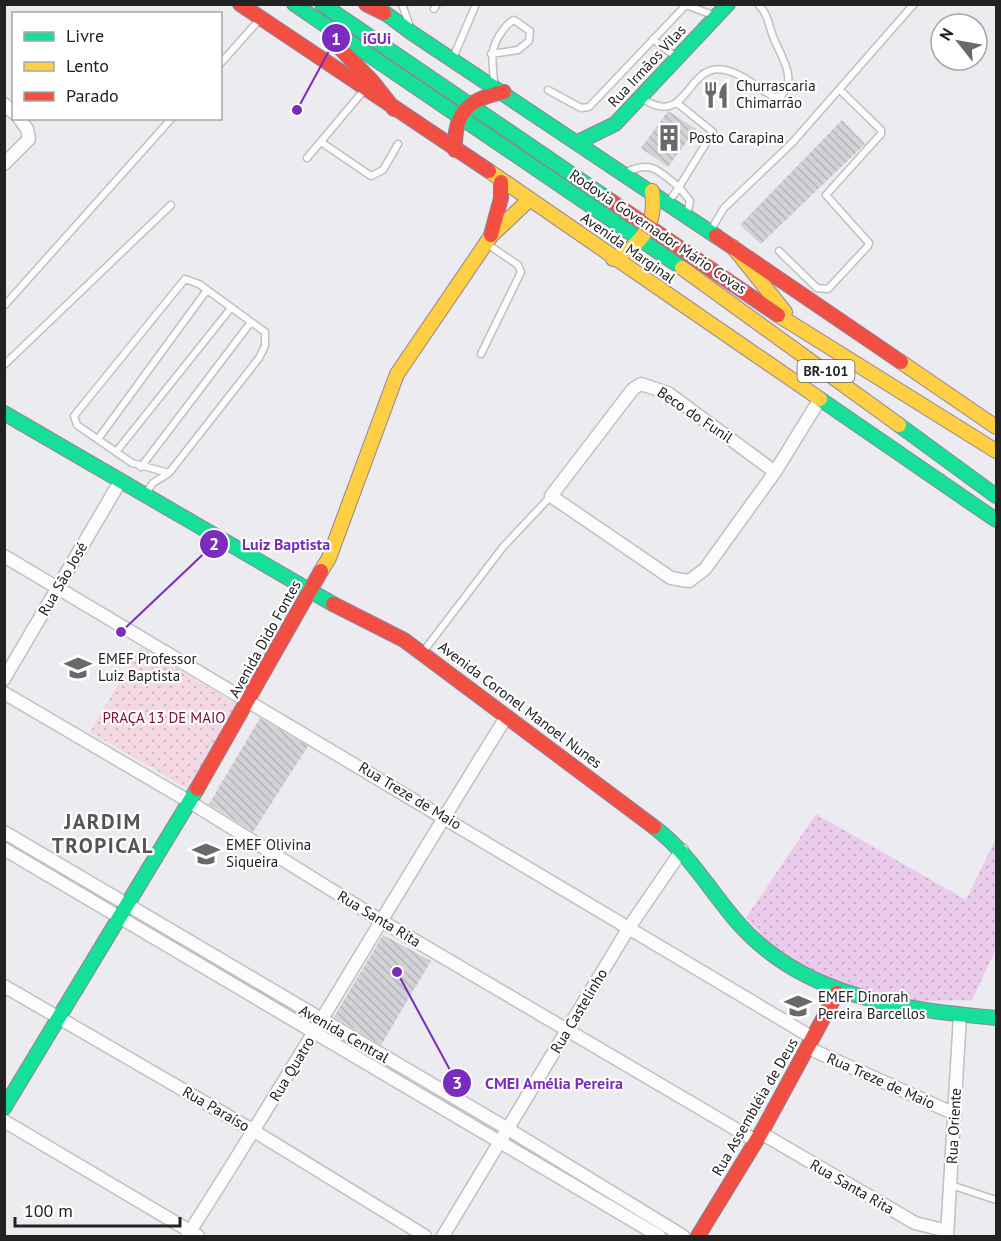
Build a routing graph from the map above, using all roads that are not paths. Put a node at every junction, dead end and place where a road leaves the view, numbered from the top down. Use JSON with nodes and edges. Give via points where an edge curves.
{"nodes":[{"id":1,"x":240,"y":4,"type":"edge"},
{"id":2,"x":294,"y":4,"type":"edge"},
{"id":3,"x":322,"y":4,"type":"edge"},
{"id":4,"x":366,"y":4,"type":"edge"},
{"id":5,"x":402,"y":4,"type":"edge"},
{"id":6,"x":476,"y":4,"type":"edge"},
{"id":7,"x":728,"y":4,"type":"edge"},
{"id":8,"x":758,"y":4,"type":"edge"},
{"id":9,"x":914,"y":4,"type":"edge"},
{"id":10,"x":686,"y":5,"type":"edge"},
{"id":11,"x":379,"y":9,"type":"edge"},
{"id":12,"x":717,"y":16,"type":"junction"},
{"id":13,"x":260,"y":18,"type":"junction"},
{"id":14,"x":315,"y":18,"type":"junction"},
{"id":15,"x":412,"y":33,"type":"junction"},
{"id":16,"x":653,"y":39,"type":"junction"},
{"id":17,"x":491,"y":54,"type":"junction"},
{"id":18,"x":453,"y":58,"type":"junction"},
{"id":19,"x":677,"y":58,"type":"junction"},
{"id":20,"x":222,"y":62,"type":"edge"},
{"id":21,"x":365,"y":89,"type":"junction"},
{"id":22,"x":499,"y":89,"type":"junction"},
{"id":23,"x":548,"y":90,"type":"dead end"},
{"id":24,"x":840,"y":90,"type":"junction"},
{"id":25,"x":640,"y":97,"type":"junction"},
{"id":26,"x":470,"y":103,"type":"junction"},
{"id":27,"x":677,"y":103,"type":"junction"},
{"id":28,"x":394,"y":108,"type":"junction"},
{"id":29,"x":459,"y":117,"type":"junction"},
{"id":30,"x":20,"y":120,"type":"edge"},
{"id":31,"x":170,"y":120,"type":"edge"},
{"id":32,"x":615,"y":124,"type":"junction"},
{"id":33,"x":321,"y":142,"type":"junction"},
{"id":34,"x":578,"y":142,"type":"junction"},
{"id":35,"x":398,"y":144,"type":"dead end"},
{"id":36,"x":455,"y":150,"type":"junction"},
{"id":37,"x":609,"y":151,"type":"junction"},
{"id":38,"x":307,"y":158,"type":"dead end"},
{"id":39,"x":4,"y":164,"type":"edge"},
{"id":40,"x":625,"y":173,"type":"junction"},
{"id":41,"x":501,"y":182,"type":"junction"},
{"id":42,"x":679,"y":187,"type":"junction"},
{"id":43,"x":652,"y":191,"type":"junction"},
{"id":44,"x":530,"y":199,"type":"junction"},
{"id":45,"x":669,"y":203,"type":"junction"},
{"id":46,"x":171,"y":205,"type":"dead end"},
{"id":47,"x":687,"y":215,"type":"junction"},
{"id":48,"x":650,"y":228,"type":"junction"},
{"id":49,"x":710,"y":231,"type":"junction"},
{"id":50,"x":489,"y":240,"type":"junction"},
{"id":51,"x":640,"y":242,"type":"junction"},
{"id":52,"x":733,"y":247,"type":"junction"},
{"id":53,"x":779,"y":251,"type":"dead end"},
{"id":54,"x":613,"y":259,"type":"junction"},
{"id":55,"x":207,"y":290,"type":"junction"},
{"id":56,"x":4,"y":306,"type":"edge"},
{"id":57,"x":231,"y":308,"type":"junction"},
{"id":58,"x":251,"y":322,"type":"junction"},
{"id":59,"x":796,"y":327,"type":"junction"},
{"id":60,"x":481,"y":354,"type":"dead end"},
{"id":61,"x":4,"y":365,"type":"edge"},
{"id":62,"x":820,"y":399,"type":"junction"},
{"id":63,"x":4,"y":413,"type":"edge"},
{"id":64,"x":996,"y":427,"type":"edge"},
{"id":65,"x":98,"y":439,"type":"junction"},
{"id":66,"x":996,"y":451,"type":"edge"},
{"id":67,"x":116,"y":452,"type":"junction"},
{"id":68,"x":141,"y":467,"type":"junction"},
{"id":69,"x":775,"y":472,"type":"junction"},
{"id":70,"x":169,"y":473,"type":"junction"},
{"id":71,"x":121,"y":480,"type":"junction"},
{"id":72,"x":146,"y":494,"type":"junction"},
{"id":73,"x":551,"y":496,"type":"junction"},
{"id":74,"x":996,"y":496,"type":"edge"},
{"id":75,"x":996,"y":520,"type":"edge"},
{"id":76,"x":4,"y":556,"type":"edge"},
{"id":77,"x":58,"y":587,"type":"junction"},
{"id":78,"x":310,"y":593,"type":"junction"},
{"id":79,"x":423,"y":653,"type":"junction"},
{"id":80,"x":4,"y":679,"type":"edge"},
{"id":81,"x":4,"y":693,"type":"edge"},
{"id":82,"x":250,"y":701,"type":"junction"},
{"id":83,"x":507,"y":716,"type":"junction"},
{"id":84,"x":190,"y":802,"type":"junction"},
{"id":85,"x":444,"y":816,"type":"junction"},
{"id":86,"x":4,"y":832,"type":"edge"},
{"id":87,"x":4,"y":849,"type":"edge"},
{"id":88,"x":682,"y":850,"type":"junction"},
{"id":89,"x":128,"y":906,"type":"junction"},
{"id":90,"x":121,"y":919,"type":"junction"},
{"id":91,"x":380,"y":920,"type":"junction"},
{"id":92,"x":628,"y":929,"type":"junction"},
{"id":93,"x":4,"y":986,"type":"edge"},
{"id":94,"x":837,"y":993,"type":"junction"},
{"id":95,"x":960,"y":1015,"type":"junction"},
{"id":96,"x":57,"y":1018,"type":"junction"},
{"id":97,"x":992,"y":1018,"type":"edge"},
{"id":98,"x":322,"y":1021,"type":"junction"},
{"id":99,"x":568,"y":1029,"type":"junction"},
{"id":100,"x":996,"y":1029,"type":"edge"},
{"id":101,"x":314,"y":1033,"type":"junction"},
{"id":102,"x":811,"y":1043,"type":"junction"},
{"id":103,"x":4,"y":1108,"type":"edge"},
{"id":104,"x":955,"y":1114,"type":"junction"},
{"id":105,"x":4,"y":1121,"type":"edge"},
{"id":106,"x":508,"y":1129,"type":"junction"},
{"id":107,"x":254,"y":1131,"type":"junction"},
{"id":108,"x":758,"y":1137,"type":"junction"},
{"id":109,"x":500,"y":1142,"type":"junction"},
{"id":110,"x":950,"y":1185,"type":"junction"},
{"id":111,"x":996,"y":1200,"type":"edge"},
{"id":112,"x":947,"y":1234,"type":"edge"},
{"id":113,"x":192,"y":1235,"type":"edge"},
{"id":114,"x":425,"y":1236,"type":"edge"},
{"id":115,"x":443,"y":1236,"type":"edge"},
{"id":116,"x":659,"y":1236,"type":"edge"},
{"id":117,"x":683,"y":1236,"type":"edge"},
{"id":118,"x":698,"y":1236,"type":"edge"}],
"edges":[{"from":1,"to":13,"type":"street","name":"Avenida Marginal"},
{"from":2,"to":14,"type":"street","name":"Rodovia Governador Mário Covas","number":"BR-101"},
{"from":3,"to":26,"type":"street","name":"Rodovia Governador Mário Covas","number":"BR-101"},
{"from":4,"to":11,"type":"street"},
{"from":5,"to":15,"type":"lane"},
{"from":6,"to":18,"type":"lane"},
{"from":7,"to":12,"type":"street","name":"Rua Irmãos Vilas"},
{"from":8,"to":27,"type":"lane","via":[[768,18],[787,69],[789,80],[784,93],[774,97],[739,76],[718,69],[702,76]]},
{"from":9,"to":24,"type":"lane"},
{"from":10,"to":12,"type":"lane"},
{"from":10,"to":16,"type":"lane"},
{"from":11,"to":15,"type":"street"},
{"from":12,"to":19,"type":"street","name":"Rua Irmãos Vilas"},
{"from":13,"to":20,"type":"lane"},
{"from":13,"to":21,"type":"street","name":"Avenida Marginal"},
{"from":14,"to":28,"type":"street"},
{"from":14,"to":29,"type":"street","name":"Rodovia Governador Mário Covas","number":"BR-101"},
{"from":15,"to":18,"type":"street"},
{"from":16,"to":19,"type":"lane"},
{"from":16,"to":23,"type":"lane","via":[[589,107],[581,108]]},
{"from":17,"to":17,"type":"lane","via":[[494,42],[509,22],[519,21],[530,31],[529,40],[518,50]]},
{"from":17,"to":22,"type":"lane"},
{"from":18,"to":22,"type":"street"},
{"from":19,"to":25,"type":"street","name":"Rua Irmãos Vilas"},
{"from":21,"to":28,"type":"street","name":"Avenida Marginal"},
{"from":21,"to":33,"type":"lane"},
{"from":22,"to":26,"type":"street"},
{"from":22,"to":34,"type":"street"},
{"from":24,"to":49,"type":"lane","via":[[724,208]]},
{"from":24,"to":53,"type":"lane","via":[[881,130],[826,195],[868,246],[828,289],[818,288]]},
{"from":25,"to":27,"type":"lane","via":[[662,108]]},
{"from":25,"to":32,"type":"street","name":"Rua Irmãos Vilas"},
{"from":26,"to":29,"type":"street"},
{"from":26,"to":48,"type":"street","name":"Rodovia Governador Mário Covas","number":"BR-101"},
{"from":27,"to":42,"type":"lane","via":[[712,132]]},
{"from":28,"to":36,"type":"street","name":"Avenida Marginal"},
{"from":29,"to":36,"type":"street"},
{"from":29,"to":51,"type":"street","name":"Rodovia Governador Mário Covas","number":"BR-101"},
{"from":30,"to":39,"type":"street","via":[[29,139]]},
{"from":31,"to":56,"type":"lane"},
{"from":32,"to":34,"type":"street","name":"Rua Irmãos Vilas"},
{"from":32,"to":37,"type":"street","name":"Rua Irmãos Vilas"},
{"from":33,"to":35,"type":"lane","via":[[371,176],[383,170]]},
{"from":33,"to":38,"type":"lane"},
{"from":34,"to":37,"type":"street"},
{"from":36,"to":41,"type":"street","name":"Avenida Marginal"},
{"from":37,"to":40,"type":"street"},
{"from":40,"to":42,"type":"lane","via":[[641,165],[651,166]]},
{"from":40,"to":43,"type":"street"},
{"from":41,"to":44,"type":"street","name":"Avenida Marginal"},
{"from":41,"to":50,"type":"street","name":"Avenida Dido Fontes","via":[[501,198]]},
{"from":42,"to":45,"type":"lane"},
{"from":42,"to":47,"type":"lane","via":[[690,201]]},
{"from":43,"to":45,"type":"street"},
{"from":43,"to":48,"type":"street","via":[[655,205]]},
{"from":44,"to":50,"type":"street","name":"Avenida Dido Fontes"},
{"from":44,"to":54,"type":"street","name":"Avenida Marginal"},
{"from":45,"to":47,"type":"street"},
{"from":46,"to":61,"type":"lane"},
{"from":47,"to":49,"type":"street"},
{"from":48,"to":51,"type":"street"},
{"from":48,"to":59,"type":"street","name":"Rodovia Governador Mário Covas","number":"BR-101"},
{"from":49,"to":52,"type":"street"},
{"from":50,"to":60,"type":"lane","via":[[521,272]]},
{"from":50,"to":78,"type":"street","name":"Avenida Dido Fontes","via":[[397,374],[341,531]]},
{"from":51,"to":54,"type":"street"},
{"from":51,"to":74,"type":"street","name":"Rodovia Governador Mário Covas","number":"BR-101","via":[[729,300]]},
{"from":52,"to":59,"type":"street"},
{"from":52,"to":64,"type":"street"},
{"from":54,"to":62,"type":"street","name":"Avenida Marginal"},
{"from":55,"to":57,"type":"lane"},
{"from":55,"to":65,"type":"lane"},
{"from":55,"to":65,"type":"lane","via":[[185,279],[78,409],[74,416],[76,424]]},
{"from":57,"to":58,"type":"lane"},
{"from":57,"to":67,"type":"lane"},
{"from":58,"to":68,"type":"lane"},
{"from":58,"to":70,"type":"lane","via":[[265,333],[265,346]]},
{"from":59,"to":66,"type":"street","name":"Rodovia Governador Mário Covas","number":"BR-101"},
{"from":62,"to":69,"type":"street"},
{"from":62,"to":75,"type":"street","name":"Avenida Marginal"},
{"from":63,"to":71,"type":"street","name":"Avenida Coronel Manoel Nunes"},
{"from":65,"to":67,"type":"lane"},
{"from":67,"to":68,"type":"lane"},
{"from":68,"to":70,"type":"lane"},
{"from":69,"to":73,"type":"street","via":[[705,568],[689,581],[671,578]]},
{"from":69,"to":73,"type":"street","name":"Beco do Funil","via":[[668,393],[641,384],[633,389]]},
{"from":70,"to":72,"type":"lane","via":[[153,483]]},
{"from":71,"to":72,"type":"street","name":"Avenida Coronel Manoel Nunes"},
{"from":71,"to":77,"type":"street","name":"Rua São José"},
{"from":72,"to":78,"type":"street","name":"Avenida Coronel Manoel Nunes"},
{"from":73,"to":79,"type":"lane","name":"Beco do Funil","via":[[503,547]]},
{"from":76,"to":77,"type":"street","name":"Rua Treze de Maio"},
{"from":77,"to":80,"type":"street","name":"Rua São José"},
{"from":77,"to":82,"type":"street","name":"Rua Treze de Maio"},
{"from":78,"to":79,"type":"street","name":"Avenida Coronel Manoel Nunes","via":[[375,624]]},
{"from":78,"to":82,"type":"street","name":"Avenida Dido Fontes"},
{"from":79,"to":83,"type":"street","name":"Avenida Coronel Manoel Nunes"},
{"from":81,"to":84,"type":"street","name":"Rua Santa Rita"},
{"from":82,"to":84,"type":"street","name":"Avenida Dido Fontes"},
{"from":82,"to":85,"type":"street","name":"Rua Treze de Maio"},
{"from":83,"to":85,"type":"street","name":"Rua Quatro"},
{"from":83,"to":88,"type":"street","name":"Avenida Coronel Manoel Nunes"},
{"from":84,"to":89,"type":"street","name":"Avenida Dido Fontes"},
{"from":84,"to":91,"type":"street","name":"Rua Santa Rita"},
{"from":85,"to":91,"type":"street","name":"Rua Quatro"},
{"from":85,"to":92,"type":"street","name":"Rua Treze de Maio"},
{"from":86,"to":89,"type":"street","name":"Avenida Central"},
{"from":87,"to":90,"type":"street","name":"Avenida Central"},
{"from":88,"to":92,"type":"street","name":"Rua Castelinho"},
{"from":88,"to":94,"type":"street","name":"Avenida Coronel Manoel Nunes","via":[[736,921],[762,948]]},
{"from":89,"to":90,"type":"street","name":"Avenida Dido Fontes"},
{"from":89,"to":98,"type":"street","name":"Avenida Central"},
{"from":90,"to":96,"type":"street","name":"Avenida Dido Fontes"},
{"from":90,"to":101,"type":"street","name":"Avenida Central"},
{"from":91,"to":98,"type":"street","name":"Rua Quatro"},
{"from":91,"to":99,"type":"street","name":"Rua Santa Rita"},
{"from":92,"to":99,"type":"street","name":"Rua Castelinho"},
{"from":92,"to":102,"type":"street","name":"Rua Treze de Maio"},
{"from":93,"to":96,"type":"street","name":"Rua Paraíso"},
{"from":94,"to":95,"type":"street","name":"Avenida Coronel Manoel Nunes"},
{"from":94,"to":102,"type":"street","name":"Rua Assembléia de Deus"},
{"from":95,"to":97,"type":"street","name":"Avenida Coronel Manoel Nunes"},
{"from":95,"to":104,"type":"street","name":"Rua Oriente"},
{"from":96,"to":103,"type":"street","name":"Avenida Dido Fontes"},
{"from":96,"to":107,"type":"street","name":"Rua Paraíso"},
{"from":97,"to":100,"type":"lane"},
{"from":98,"to":101,"type":"street","name":"Rua Quatro"},
{"from":98,"to":106,"type":"street","name":"Avenida Central"},
{"from":99,"to":106,"type":"street","name":"Rua Castelinho"},
{"from":99,"to":108,"type":"street","name":"Rua Santa Rita"},
{"from":101,"to":107,"type":"street","name":"Rua Quatro"},
{"from":101,"to":109,"type":"street","name":"Avenida Central"},
{"from":102,"to":104,"type":"street","name":"Rua Treze de Maio"},
{"from":102,"to":108,"type":"street","name":"Rua Assembléia de Deus"},
{"from":104,"to":110,"type":"street","name":"Rua Oriente"},
{"from":105,"to":113,"type":"street"},
{"from":106,"to":109,"type":"street","name":"Rua Castelinho"},
{"from":106,"to":117,"type":"street","name":"Avenida Central"},
{"from":107,"to":113,"type":"street","name":"Rua Quatro"},
{"from":107,"to":114,"type":"street","name":"Rua Paraíso"},
{"from":108,"to":112,"type":"street","name":"Rua Santa Rita","via":[[915,1223]]},
{"from":108,"to":118,"type":"street","name":"Rua Assembléia de Deus"},
{"from":109,"to":115,"type":"street","name":"Rua Castelinho"},
{"from":109,"to":116,"type":"street","name":"Avenida Central"},
{"from":110,"to":111,"type":"lane"},
{"from":110,"to":112,"type":"street","name":"Rua Oriente"}]}
